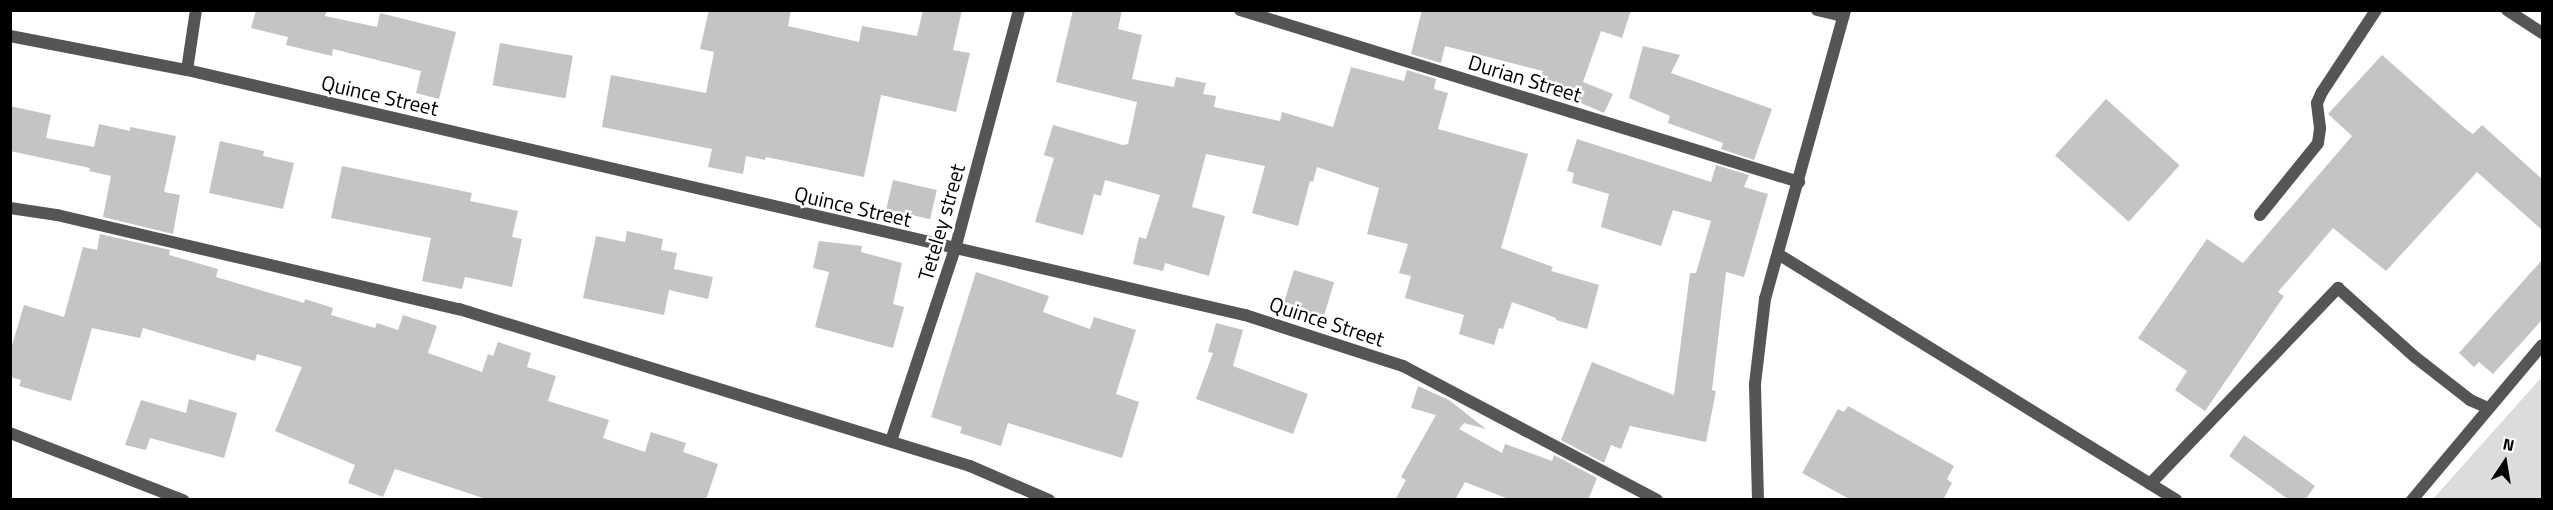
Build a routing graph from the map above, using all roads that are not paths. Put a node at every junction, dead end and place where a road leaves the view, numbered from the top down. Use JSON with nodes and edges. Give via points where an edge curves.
{"nodes":[{"id":1,"x":196,"y":10,"type":"edge"},
{"id":2,"x":1019,"y":10,"type":"edge"},
{"id":3,"x":1240,"y":10,"type":"edge"},
{"id":4,"x":1817,"y":10,"type":"edge"},
{"id":5,"x":2376,"y":10,"type":"edge"},
{"id":6,"x":2507,"y":10,"type":"edge"},
{"id":7,"x":1844,"y":14,"type":"edge"},
{"id":8,"x":2542,"y":33,"type":"edge"},
{"id":9,"x":10,"y":36,"type":"edge"},
{"id":10,"x":187,"y":70,"type":"junction"},
{"id":11,"x":1799,"y":182,"type":"junction"},
{"id":12,"x":10,"y":208,"type":"edge"},
{"id":13,"x":2260,"y":215,"type":"dead end"},
{"id":14,"x":955,"y":249,"type":"junction"},
{"id":15,"x":1778,"y":254,"type":"junction"},
{"id":16,"x":2542,"y":345,"type":"edge"},
{"id":17,"x":2488,"y":408,"type":"junction"},
{"id":18,"x":10,"y":433,"type":"edge"},
{"id":19,"x":891,"y":441,"type":"junction"},
{"id":20,"x":2151,"y":484,"type":"junction"},
{"id":21,"x":183,"y":500,"type":"edge"},
{"id":22,"x":1049,"y":500,"type":"edge"},
{"id":23,"x":1657,"y":500,"type":"edge"},
{"id":24,"x":1758,"y":500,"type":"edge"},
{"id":25,"x":2176,"y":500,"type":"edge"},
{"id":26,"x":2412,"y":500,"type":"edge"}],
"edges":[{"from":1,"to":10,"type":"street"},
{"from":2,"to":14,"type":"street","name":"Teteley street"},
{"from":3,"to":11,"type":"street","name":"Durian Street"},
{"from":4,"to":7,"type":"street"},
{"from":5,"to":13,"type":"street","via":[[2317,103],[2318,143]]},
{"from":6,"to":8,"type":"street"},
{"from":7,"to":11,"type":"street"},
{"from":9,"to":10,"type":"street","name":"Quince Street"},
{"from":10,"to":14,"type":"street","name":"Quince Street"},
{"from":11,"to":15,"type":"street"},
{"from":12,"to":19,"type":"street","via":[[57,215],[459,309]]},
{"from":14,"to":19,"type":"street","name":"Teteley street"},
{"from":14,"to":23,"type":"street","name":"Quince Street","via":[[1245,315],[1403,366]]},
{"from":15,"to":20,"type":"street"},
{"from":15,"to":24,"type":"street","via":[[1765,298],[1755,384]]},
{"from":16,"to":17,"type":"street"},
{"from":17,"to":20,"type":"street","via":[[2470,400],[2415,357],[2338,288]]},
{"from":17,"to":26,"type":"street"},
{"from":18,"to":21,"type":"street"},
{"from":19,"to":22,"type":"street","via":[[970,466]]},
{"from":20,"to":25,"type":"street"}]}
